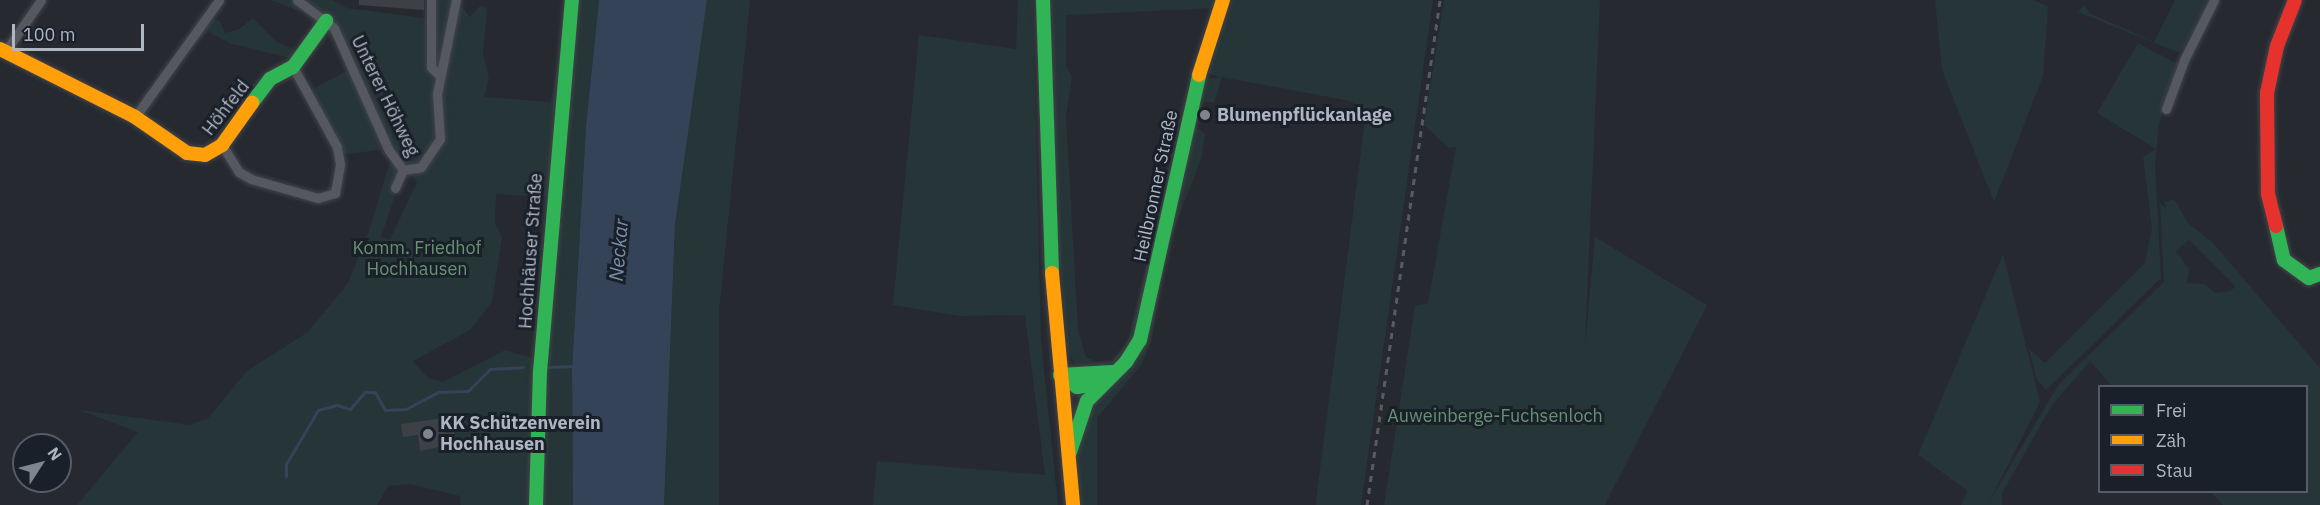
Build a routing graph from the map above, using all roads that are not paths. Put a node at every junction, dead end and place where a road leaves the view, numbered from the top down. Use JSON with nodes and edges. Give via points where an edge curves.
{"nodes":[{"id":1,"x":41,"y":0,"type":"edge"},
{"id":2,"x":219,"y":0,"type":"edge"},
{"id":3,"x":297,"y":0,"type":"edge"},
{"id":4,"x":431,"y":0,"type":"edge"},
{"id":5,"x":456,"y":0,"type":"edge"},
{"id":6,"x":572,"y":0,"type":"edge"},
{"id":7,"x":1043,"y":0,"type":"edge"},
{"id":8,"x":1223,"y":0,"type":"edge"},
{"id":9,"x":2214,"y":0,"type":"edge"},
{"id":10,"x":2295,"y":0,"type":"edge"},
{"id":11,"x":326,"y":21,"type":"junction"},
{"id":12,"x":2,"y":51,"type":"edge"},
{"id":13,"x":293,"y":67,"type":"junction"},
{"id":14,"x":440,"y":76,"type":"junction"},
{"id":15,"x":2166,"y":109,"type":"dead end"},
{"id":16,"x":135,"y":117,"type":"junction"},
{"id":17,"x":222,"y":144,"type":"junction"},
{"id":18,"x":403,"y":170,"type":"junction"},
{"id":19,"x":395,"y":188,"type":"dead end"},
{"id":20,"x":2320,"y":274,"type":"edge"},
{"id":21,"x":1112,"y":372,"type":"junction"},
{"id":22,"x":1060,"y":375,"type":"junction"},
{"id":23,"x":1101,"y":383,"type":"junction"},
{"id":24,"x":1069,"y":460,"type":"junction"},
{"id":25,"x":536,"y":505,"type":"edge"},
{"id":26,"x":1073,"y":505,"type":"edge"}],
"edges":[{"from":1,"to":12,"type":"street"},
{"from":2,"to":16,"type":"street"},
{"from":3,"to":11,"type":"street","name":"Unterer Höhweg"},
{"from":4,"to":14,"type":"street","via":[[431,67]]},
{"from":5,"to":14,"type":"street"},
{"from":6,"to":25,"type":"street","name":"Hochhäuser Straße","via":[[543,317]]},
{"from":7,"to":22,"type":"street","via":[[1047,214]]},
{"from":8,"to":21,"type":"street","name":"Heilbronner Straße","via":[[1198,77],[1140,340],[1126,362]]},
{"from":9,"to":15,"type":"street","via":[[2184,60]]},
{"from":10,"to":20,"type":"street","via":[[2277,46],[2267,93],[2268,194],[2284,260],[2309,278]]},
{"from":11,"to":13,"type":"street","name":"Höhfeld"},
{"from":11,"to":18,"type":"street","name":"Unterer Höhweg","via":[[350,56],[388,149]]},
{"from":12,"to":16,"type":"street","name":"Höhfeld"},
{"from":13,"to":17,"type":"street","name":"Höhfeld","via":[[270,80]]},
{"from":13,"to":17,"type":"street","via":[[337,147],[340,164],[335,193],[318,198],[251,179],[238,171]]},
{"from":14,"to":18,"type":"street","via":[[437,149],[421,167]]},
{"from":16,"to":17,"type":"street","name":"Höhfeld","via":[[187,153],[205,155]]},
{"from":18,"to":19,"type":"street","name":"Unterer Höhweg"},
{"from":21,"to":22,"type":"street"},
{"from":21,"to":23,"type":"street","name":"Heilbronner Straße"},
{"from":22,"to":23,"type":"street","via":[[1077,387]]},
{"from":22,"to":24,"type":"street"},
{"from":23,"to":24,"type":"street","name":"Heilbronner Straße","via":[[1079,414]]},
{"from":24,"to":26,"type":"street"}]}
